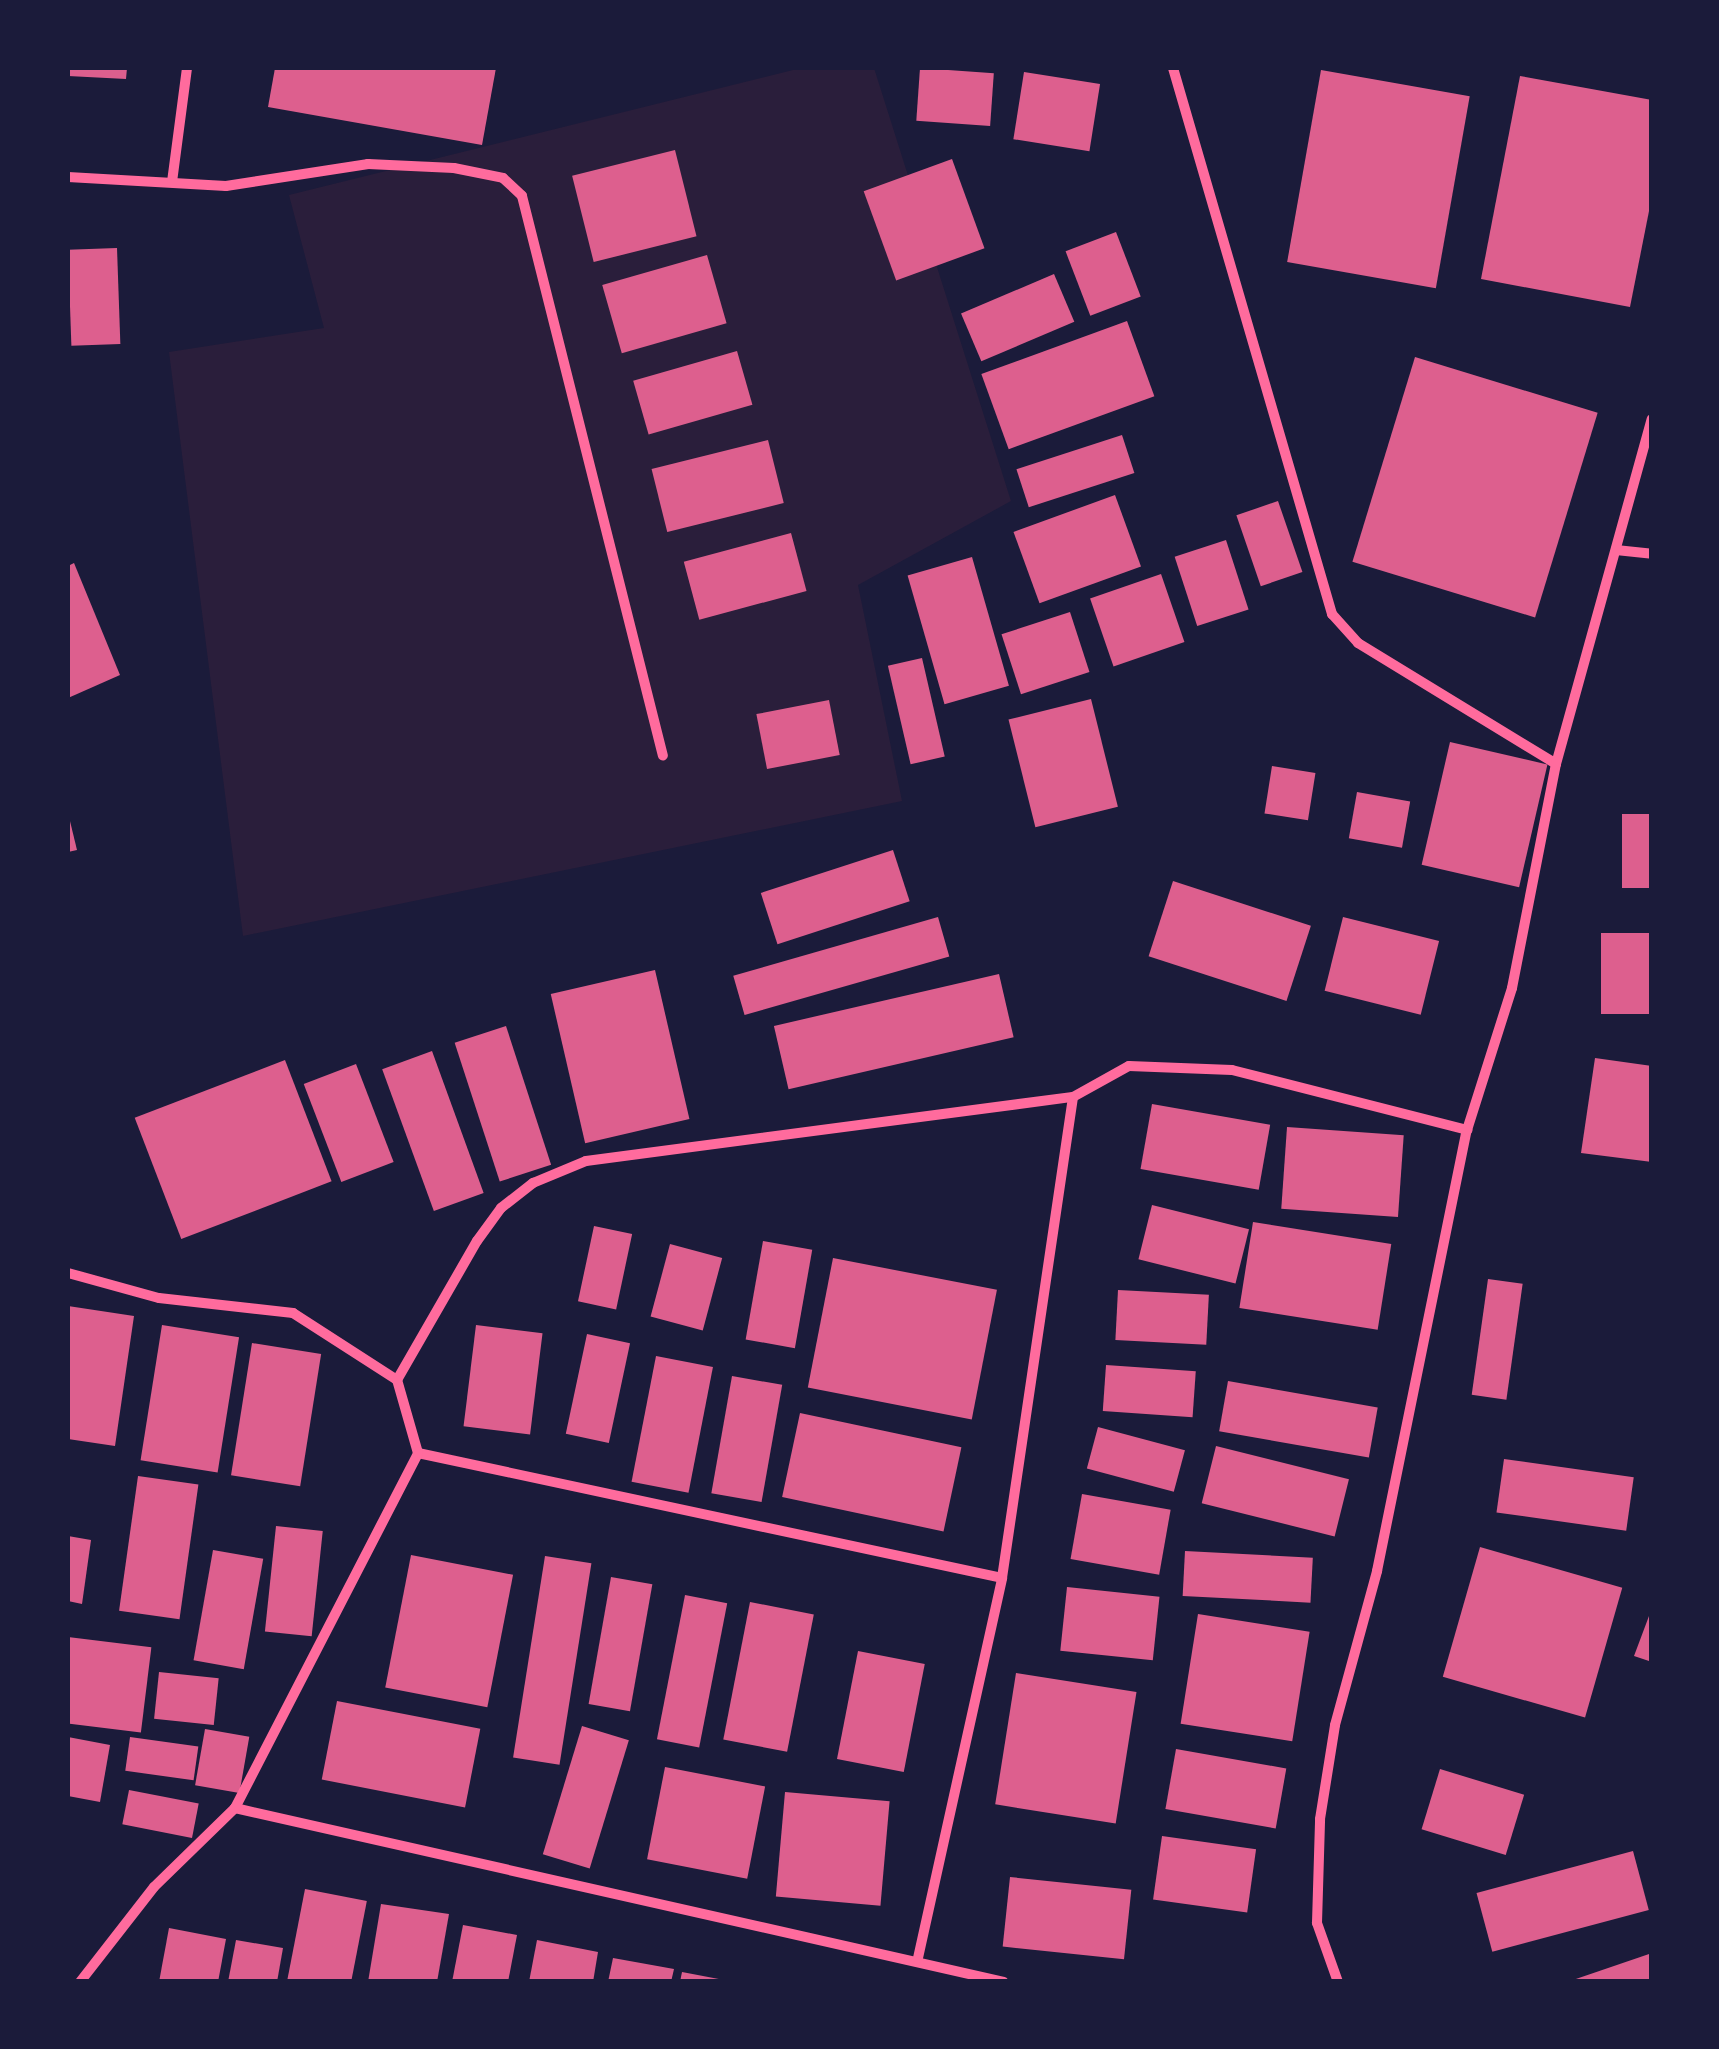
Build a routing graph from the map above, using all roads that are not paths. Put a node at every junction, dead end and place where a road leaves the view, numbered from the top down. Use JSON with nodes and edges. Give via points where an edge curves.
{"nodes":[{"id":1,"x":186,"y":68,"type":"edge"},
{"id":2,"x":1173,"y":68,"type":"edge"},
{"id":3,"x":68,"y":177,"type":"edge"},
{"id":4,"x":172,"y":182,"type":"junction"},
{"id":5,"x":1652,"y":419,"type":"edge"},
{"id":6,"x":1616,"y":550,"type":"junction"},
{"id":7,"x":1652,"y":554,"type":"edge"},
{"id":8,"x":663,"y":756,"type":"dead end"},
{"id":9,"x":1556,"y":764,"type":"junction"},
{"id":10,"x":1073,"y":1097,"type":"junction"},
{"id":11,"x":1467,"y":1130,"type":"junction"},
{"id":12,"x":68,"y":1273,"type":"edge"},
{"id":13,"x":397,"y":1380,"type":"junction"},
{"id":14,"x":418,"y":1453,"type":"junction"},
{"id":15,"x":1002,"y":1578,"type":"junction"},
{"id":16,"x":235,"y":1808,"type":"junction"},
{"id":17,"x":918,"y":1958,"type":"junction"},
{"id":18,"x":80,"y":1982,"type":"edge"},
{"id":19,"x":1004,"y":1982,"type":"edge"},
{"id":20,"x":1338,"y":1982,"type":"edge"}],
"edges":[{"from":1,"to":4,"type":"street"},
{"from":2,"to":9,"type":"street","via":[[1332,614],[1358,643]]},
{"from":3,"to":4,"type":"street"},
{"from":4,"to":8,"type":"street","via":[[226,186],[368,164],[503,178],[522,196]]},
{"from":5,"to":6,"type":"street"},
{"from":6,"to":7,"type":"street"},
{"from":6,"to":9,"type":"street"},
{"from":9,"to":11,"type":"street","via":[[1512,988]]},
{"from":10,"to":11,"type":"street","via":[[1129,1066],[1232,1070]]},
{"from":10,"to":13,"type":"street","via":[[586,1161],[533,1182],[476,1241]]},
{"from":10,"to":15,"type":"street"},
{"from":11,"to":20,"type":"street","via":[[1320,1820],[1318,1923]]},
{"from":12,"to":13,"type":"street","via":[[160,1298],[293,1313]]},
{"from":13,"to":14,"type":"street"},
{"from":14,"to":15,"type":"street"},
{"from":14,"to":16,"type":"street"},
{"from":15,"to":17,"type":"street"},
{"from":16,"to":17,"type":"street"},
{"from":16,"to":18,"type":"street","via":[[154,1887]]},
{"from":17,"to":19,"type":"street"}]}
